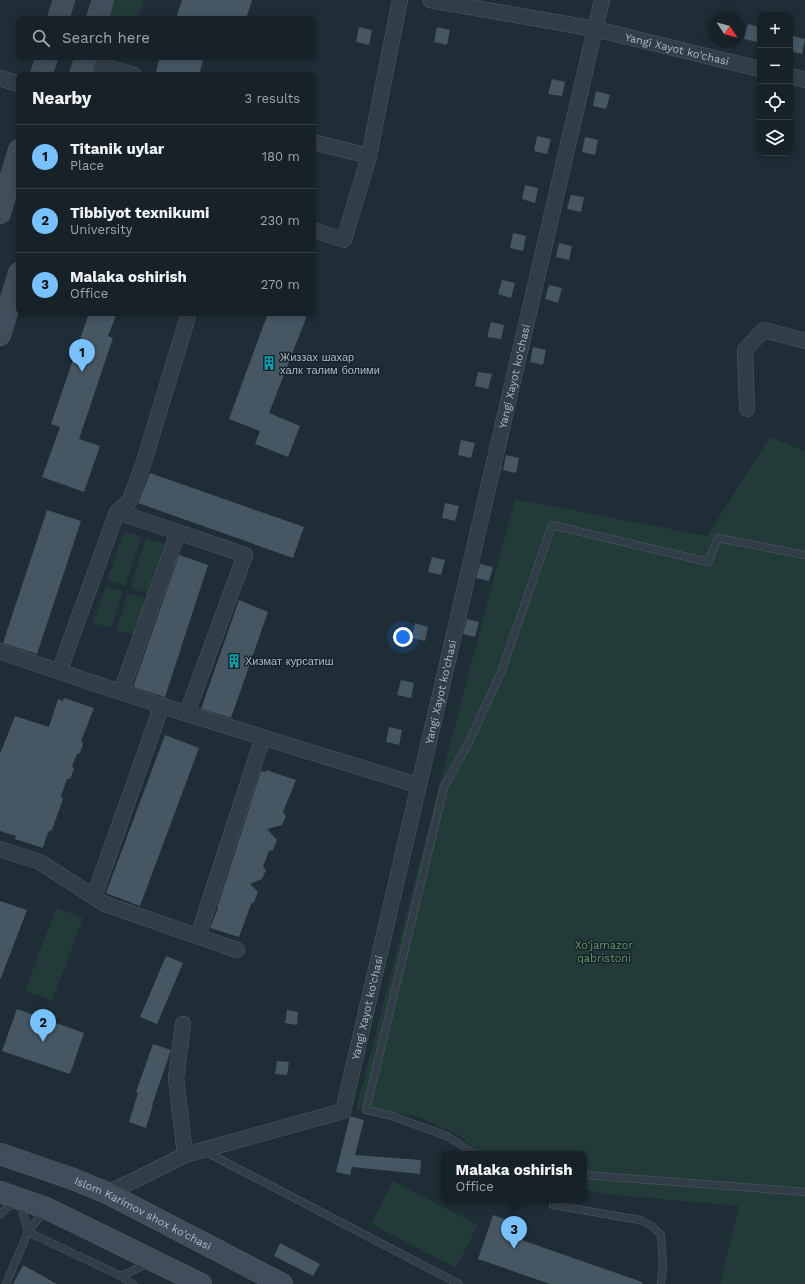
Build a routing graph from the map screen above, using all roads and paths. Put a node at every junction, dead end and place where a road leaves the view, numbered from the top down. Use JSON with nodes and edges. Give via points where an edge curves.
{"nodes":[{"id":1,"x":64,"y":0,"type":"edge"},
{"id":2,"x":103,"y":0,"type":"edge"},
{"id":3,"x":400,"y":0,"type":"edge"},
{"id":4,"x":430,"y":0,"type":"edge"},
{"id":5,"x":602,"y":0,"type":"edge"},
{"id":6,"x":59,"y":16,"type":"edge"},
{"id":7,"x":98,"y":16,"type":"edge"},
{"id":8,"x":595,"y":29,"type":"junction"},
{"id":9,"x":46,"y":60,"type":"edge"},
{"id":10,"x":83,"y":64,"type":"edge"},
{"id":11,"x":757,"y":68,"type":"edge"},
{"id":12,"x":42,"y":72,"type":"edge"},
{"id":13,"x":120,"y":72,"type":"edge"},
{"id":14,"x":793,"y":77,"type":"edge"},
{"id":15,"x":0,"y":78,"type":"edge"},
{"id":16,"x":805,"y":80,"type":"edge"},
{"id":17,"x":16,"y":83,"type":"edge"},
{"id":18,"x":316,"y":143,"type":"edge"},
{"id":19,"x":369,"y":156,"type":"junction"},
{"id":20,"x":16,"y":160,"type":"edge"},
{"id":21,"x":0,"y":213,"type":"edge"},
{"id":22,"x":316,"y":231,"type":"edge"},
{"id":23,"x":16,"y":283,"type":"edge"},
{"id":24,"x":188,"y":316,"type":"edge"},
{"id":25,"x":0,"y":335,"type":"edge"},
{"id":26,"x":805,"y":341,"type":"edge"},
{"id":27,"x":747,"y":409,"type":"dead end"},
{"id":28,"x":117,"y":512,"type":"junction"},
{"id":29,"x":178,"y":532,"type":"junction"},
{"id":30,"x":805,"y":555,"type":"edge"},
{"id":31,"x":0,"y":651,"type":"edge"},
{"id":32,"x":59,"y":672,"type":"junction"},
{"id":33,"x":121,"y":692,"type":"junction"},
{"id":34,"x":162,"y":705,"type":"junction"},
{"id":35,"x":187,"y":713,"type":"junction"},
{"id":36,"x":263,"y":737,"type":"junction"},
{"id":37,"x":418,"y":785,"type":"junction"},
{"id":38,"x":0,"y":849,"type":"edge"},
{"id":39,"x":94,"y":897,"type":"junction"},
{"id":40,"x":198,"y":936,"type":"junction"},
{"id":41,"x":237,"y":950,"type":"dead end"},
{"id":42,"x":183,"y":1024,"type":"dead end"},
{"id":43,"x":201,"y":1150,"type":"junction"},
{"id":44,"x":471,"y":1151,"type":"edge"},
{"id":45,"x":0,"y":1154,"type":"edge"},
{"id":46,"x":185,"y":1155,"type":"junction"},
{"id":47,"x":587,"y":1175,"type":"edge"},
{"id":48,"x":805,"y":1192,"type":"edge"},
{"id":49,"x":107,"y":1193,"type":"junction"},
{"id":50,"x":9,"y":1195,"type":"edge"},
{"id":51,"x":553,"y":1205,"type":"dead end"},
{"id":52,"x":46,"y":1208,"type":"junction"},
{"id":53,"x":0,"y":1214,"type":"edge"},
{"id":54,"x":28,"y":1232,"type":"junction"},
{"id":55,"x":154,"y":1261,"type":"junction"},
{"id":56,"x":121,"y":1276,"type":"junction"},
{"id":57,"x":6,"y":1284,"type":"edge"},
{"id":58,"x":133,"y":1284,"type":"edge"},
{"id":59,"x":201,"y":1284,"type":"edge"},
{"id":60,"x":282,"y":1284,"type":"edge"},
{"id":61,"x":460,"y":1284,"type":"edge"},
{"id":62,"x":661,"y":1284,"type":"edge"}],
"edges":[{"from":1,"to":6,"type":"main road"},
{"from":2,"to":7,"type":"main road"},
{"from":3,"to":19,"type":"street"},
{"from":4,"to":8,"type":"street","name":"Yangi Xayot ko'chasi"},
{"from":5,"to":8,"type":"street"},
{"from":8,"to":11,"type":"street","name":"Yangi Xayot ko'chasi"},
{"from":8,"to":37,"type":"street","name":"Yangi Xayot ko'chasi"},
{"from":9,"to":12,"type":"main road"},
{"from":10,"to":13,"type":"street"},
{"from":14,"to":16,"type":"street"},
{"from":15,"to":17,"type":"street"},
{"from":18,"to":19,"type":"street"},
{"from":19,"to":22,"type":"street","via":[[344,240]]},
{"from":20,"to":21,"type":"main road"},
{"from":23,"to":25,"type":"main road"},
{"from":24,"to":28,"type":"street","via":[[130,502]]},
{"from":26,"to":27,"type":"street","via":[[764,330],[745,350]]},
{"from":28,"to":29,"type":"street"},
{"from":28,"to":32,"type":"street"},
{"from":29,"to":33,"type":"street"},
{"from":29,"to":35,"type":"street","via":[[245,555]]},
{"from":30,"to":44,"type":"lane","via":[[718,538],[708,562],[552,525],[502,670],[469,742],[444,787],[366,1110],[389,1115],[447,1136]]},
{"from":31,"to":32,"type":"street"},
{"from":32,"to":33,"type":"street"},
{"from":33,"to":34,"type":"street"},
{"from":34,"to":35,"type":"street"},
{"from":34,"to":39,"type":"street"},
{"from":35,"to":36,"type":"street"},
{"from":36,"to":37,"type":"street"},
{"from":36,"to":40,"type":"street"},
{"from":37,"to":43,"type":"street","name":"Yangi Xayot ko'chasi","via":[[343,1111]]},
{"from":38,"to":39,"type":"street","via":[[40,862]]},
{"from":39,"to":40,"type":"street","via":[[104,904]]},
{"from":40,"to":41,"type":"street"},
{"from":42,"to":46,"type":"street","via":[[176,1078]]},
{"from":43,"to":46,"type":"street","name":"Yangi Xayot ko'chasi"},
{"from":43,"to":61,"type":"lane"},
{"from":45,"to":49,"type":"main road","name":"Islom Karimov shox ko'chasi"},
{"from":46,"to":49,"type":"street","name":"Yangi Xayot ko'chasi"},
{"from":47,"to":48,"type":"lane"},
{"from":49,"to":60,"type":"main road","name":"Islom Karimov shox ko'chasi"},
{"from":50,"to":52,"type":"main road"},
{"from":50,"to":53,"type":"lane"},
{"from":50,"to":54,"type":"lane"},
{"from":51,"to":62,"type":"lane","via":[[640,1220],[652,1226],[661,1235]]},
{"from":52,"to":54,"type":"lane"},
{"from":52,"to":55,"type":"main road"},
{"from":54,"to":56,"type":"lane"},
{"from":54,"to":57,"type":"lane"},
{"from":55,"to":56,"type":"lane"},
{"from":55,"to":59,"type":"main road"},
{"from":56,"to":58,"type":"lane"}]}
